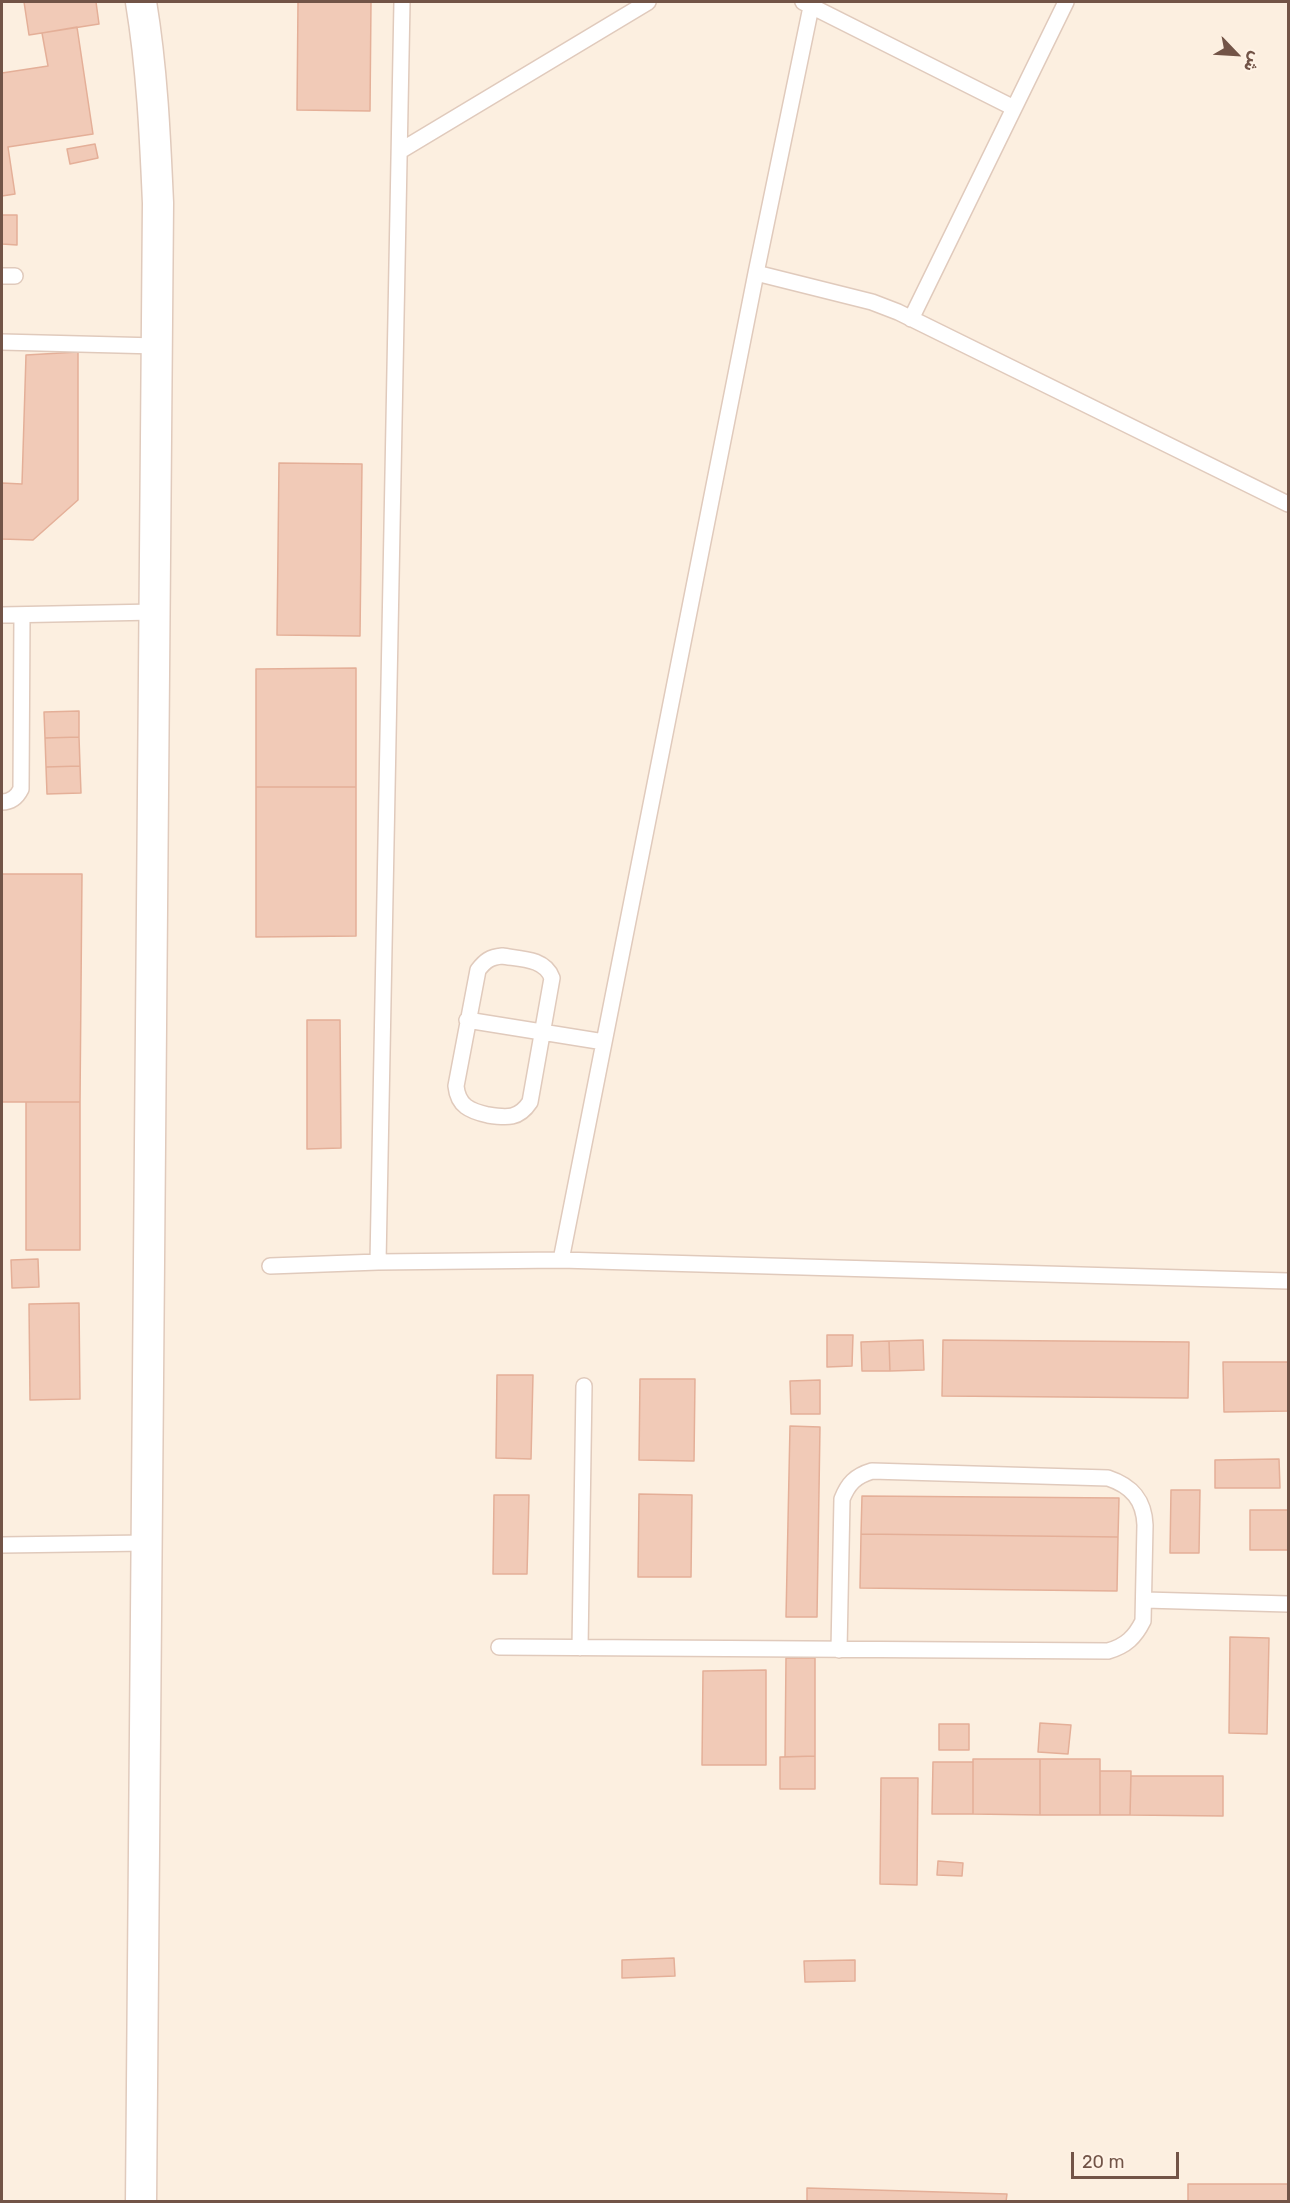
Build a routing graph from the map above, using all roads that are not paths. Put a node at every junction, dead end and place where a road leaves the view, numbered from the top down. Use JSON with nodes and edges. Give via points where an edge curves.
{"nodes":[{"id":1,"x":141,"y":2,"type":"edge"},
{"id":2,"x":402,"y":2,"type":"edge"},
{"id":3,"x":648,"y":2,"type":"edge"},
{"id":4,"x":1066,"y":2,"type":"edge"},
{"id":5,"x":809,"y":3,"type":"edge"},
{"id":6,"x":1014,"y":108,"type":"junction"},
{"id":7,"x":400,"y":151,"type":"junction"},
{"id":8,"x":756,"y":273,"type":"junction"},
{"id":9,"x":911,"y":319,"type":"junction"},
{"id":10,"x":2,"y":342,"type":"edge"},
{"id":11,"x":157,"y":346,"type":"junction"},
{"id":12,"x":1288,"y":504,"type":"edge"},
{"id":13,"x":154,"y":612,"type":"junction"},
{"id":14,"x":2,"y":615,"type":"edge"},
{"id":15,"x":22,"y":615,"type":"junction"},
{"id":16,"x":2,"y":802,"type":"edge"},
{"id":17,"x":467,"y":1020,"type":"junction"},
{"id":18,"x":543,"y":1032,"type":"junction"},
{"id":19,"x":604,"y":1042,"type":"junction"},
{"id":20,"x":561,"y":1260,"type":"junction"},
{"id":21,"x":378,"y":1262,"type":"junction"},
{"id":22,"x":270,"y":1266,"type":"dead end"},
{"id":23,"x":1288,"y":1281,"type":"edge"},
{"id":24,"x":584,"y":1386,"type":"dead end"},
{"id":25,"x":146,"y":1543,"type":"junction"},
{"id":26,"x":2,"y":1545,"type":"edge"},
{"id":27,"x":1145,"y":1600,"type":"junction"},
{"id":28,"x":1288,"y":1604,"type":"edge"},
{"id":29,"x":499,"y":1647,"type":"dead end"},
{"id":30,"x":580,"y":1648,"type":"junction"},
{"id":31,"x":839,"y":1650,"type":"junction"},
{"id":32,"x":141,"y":2202,"type":"edge"}],
"edges":[{"from":1,"to":11,"type":"street","via":[[154,116]]},
{"from":2,"to":7,"type":"lane"},
{"from":3,"to":7,"type":"lane"},
{"from":4,"to":6,"type":"lane"},
{"from":5,"to":6,"type":"lane"},
{"from":5,"to":8,"type":"lane"},
{"from":6,"to":9,"type":"lane"},
{"from":7,"to":21,"type":"lane"},
{"from":8,"to":9,"type":"lane","via":[[872,302]]},
{"from":8,"to":19,"type":"lane"},
{"from":9,"to":12,"type":"lane"},
{"from":10,"to":11,"type":"lane"},
{"from":11,"to":13,"type":"street"},
{"from":13,"to":15,"type":"lane"},
{"from":13,"to":25,"type":"street"},
{"from":14,"to":15,"type":"lane"},
{"from":15,"to":16,"type":"lane","via":[[21,789],[12,800]]},
{"from":17,"to":18,"type":"lane"},
{"from":17,"to":18,"type":"lane","via":[[478,970],[485,961],[502,956],[536,962],[550,970],[552,987]]},
{"from":17,"to":18,"type":"lane","via":[[457,1096],[473,1112],[504,1117],[518,1115],[530,1102]]},
{"from":18,"to":19,"type":"lane"},
{"from":19,"to":20,"type":"lane"},
{"from":20,"to":21,"type":"lane"},
{"from":20,"to":23,"type":"lane"},
{"from":21,"to":22,"type":"lane"},
{"from":24,"to":30,"type":"lane"},
{"from":25,"to":26,"type":"lane"},
{"from":25,"to":32,"type":"street"},
{"from":27,"to":28,"type":"lane"},
{"from":27,"to":31,"type":"lane","via":[[1137,1634],[1127,1644],[1108,1651]]},
{"from":27,"to":31,"type":"lane","via":[[1145,1513],[1141,1501],[1122,1483],[1108,1478],[872,1471],[853,1480],[842,1499]]},
{"from":29,"to":30,"type":"lane"},
{"from":30,"to":31,"type":"lane"}]}
